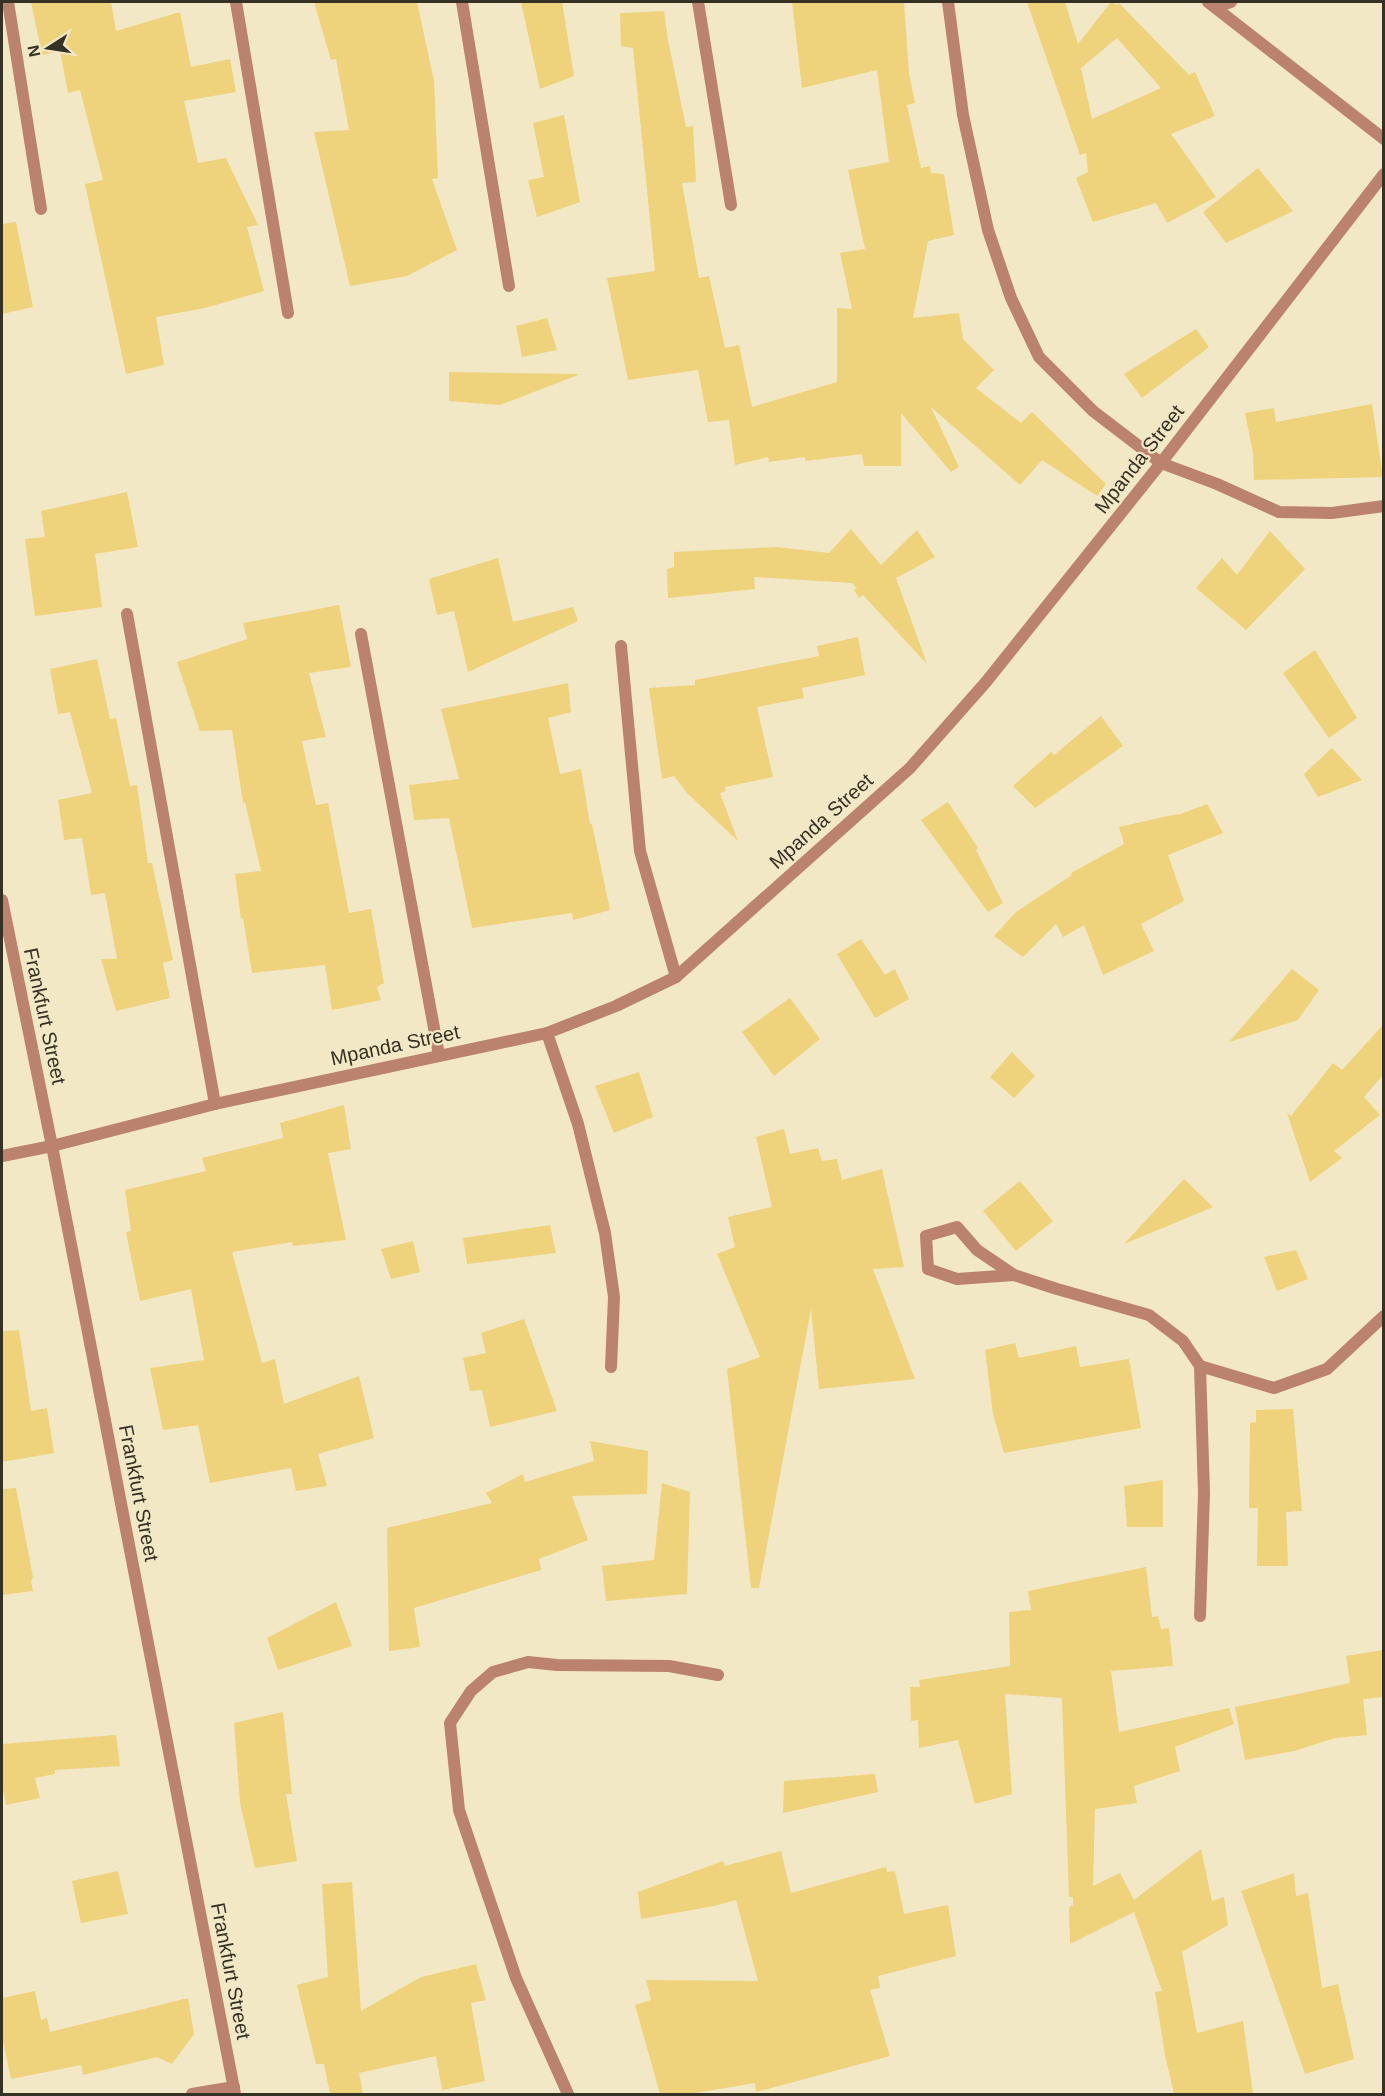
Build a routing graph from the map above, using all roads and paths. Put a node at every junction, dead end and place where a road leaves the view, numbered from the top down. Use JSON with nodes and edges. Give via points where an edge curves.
{"nodes":[{"id":1,"x":8,"y":2,"type":"edge"},
{"id":2,"x":236,"y":2,"type":"edge"},
{"id":3,"x":462,"y":2,"type":"edge"},
{"id":4,"x":698,"y":2,"type":"edge"},
{"id":5,"x":948,"y":2,"type":"edge"},
{"id":6,"x":1231,"y":2,"type":"edge"},
{"id":7,"x":1212,"y":4,"type":"edge"},
{"id":8,"x":1383,"y":139,"type":"edge"},
{"id":9,"x":1383,"y":174,"type":"edge"},
{"id":10,"x":731,"y":205,"type":"dead end"},
{"id":11,"x":41,"y":209,"type":"dead end"},
{"id":12,"x":509,"y":286,"type":"dead end"},
{"id":13,"x":288,"y":313,"type":"dead end"},
{"id":14,"x":1161,"y":463,"type":"junction"},
{"id":15,"x":1383,"y":506,"type":"edge"},
{"id":16,"x":126,"y":614,"type":"dead end"},
{"id":17,"x":361,"y":634,"type":"dead end"},
{"id":18,"x":621,"y":646,"type":"dead end"},
{"id":19,"x":2,"y":900,"type":"edge"},
{"id":20,"x":676,"y":977,"type":"junction"},
{"id":21,"x":547,"y":1033,"type":"junction"},
{"id":22,"x":440,"y":1055,"type":"junction"},
{"id":23,"x":215,"y":1104,"type":"junction"},
{"id":24,"x":52,"y":1146,"type":"junction"},
{"id":25,"x":2,"y":1156,"type":"edge"},
{"id":26,"x":1014,"y":1275,"type":"junction"},
{"id":27,"x":1383,"y":1316,"type":"edge"},
{"id":28,"x":1200,"y":1366,"type":"junction"},
{"id":29,"x":611,"y":1367,"type":"dead end"},
{"id":30,"x":1200,"y":1616,"type":"dead end"},
{"id":31,"x":718,"y":1675,"type":"dead end"},
{"id":32,"x":235,"y":2091,"type":"edge"},
{"id":33,"x":192,"y":2094,"type":"edge"},
{"id":34,"x":568,"y":2094,"type":"edge"}],
"edges":[{"from":1,"to":11,"type":"street"},
{"from":2,"to":13,"type":"street"},
{"from":3,"to":12,"type":"street"},
{"from":4,"to":10,"type":"street"},
{"from":5,"to":14,"type":"street","via":[[968,138],[988,230],[1011,298],[1039,357],[1093,411]]},
{"from":6,"to":7,"type":"street"},
{"from":7,"to":8,"type":"street"},
{"from":9,"to":14,"type":"street","name":"Mpanda Street"},
{"from":14,"to":15,"type":"street","via":[[1279,512],[1332,513]]},
{"from":14,"to":20,"type":"street","name":"Mpanda Street","via":[[986,682],[910,768]]},
{"from":16,"to":23,"type":"street"},
{"from":17,"to":22,"type":"street"},
{"from":18,"to":20,"type":"street","via":[[640,851]]},
{"from":19,"to":24,"type":"street","name":"Frankfurt Street"},
{"from":20,"to":21,"type":"street","name":"Mpanda Street"},
{"from":21,"to":22,"type":"street","name":"Mpanda Street"},
{"from":21,"to":29,"type":"street","via":[[578,1124],[605,1233],[614,1297]]},
{"from":22,"to":23,"type":"street","name":"Mpanda Street"},
{"from":23,"to":24,"type":"street","name":"Mpanda Street"},
{"from":24,"to":25,"type":"street","name":"Mpanda Street"},
{"from":24,"to":32,"type":"street","name":"Frankfurt Street"},
{"from":26,"to":26,"type":"street","via":[[977,1250],[957,1227],[926,1236],[928,1269],[957,1279]]},
{"from":26,"to":28,"type":"street","via":[[1149,1315],[1183,1341]]},
{"from":27,"to":28,"type":"street","via":[[1328,1369],[1274,1388]]},
{"from":28,"to":30,"type":"street","via":[[1204,1493]]},
{"from":31,"to":34,"type":"street","via":[[669,1666],[528,1662],[493,1672],[471,1691],[450,1723],[459,1810],[516,1978]]},
{"from":32,"to":33,"type":"street"}]}
